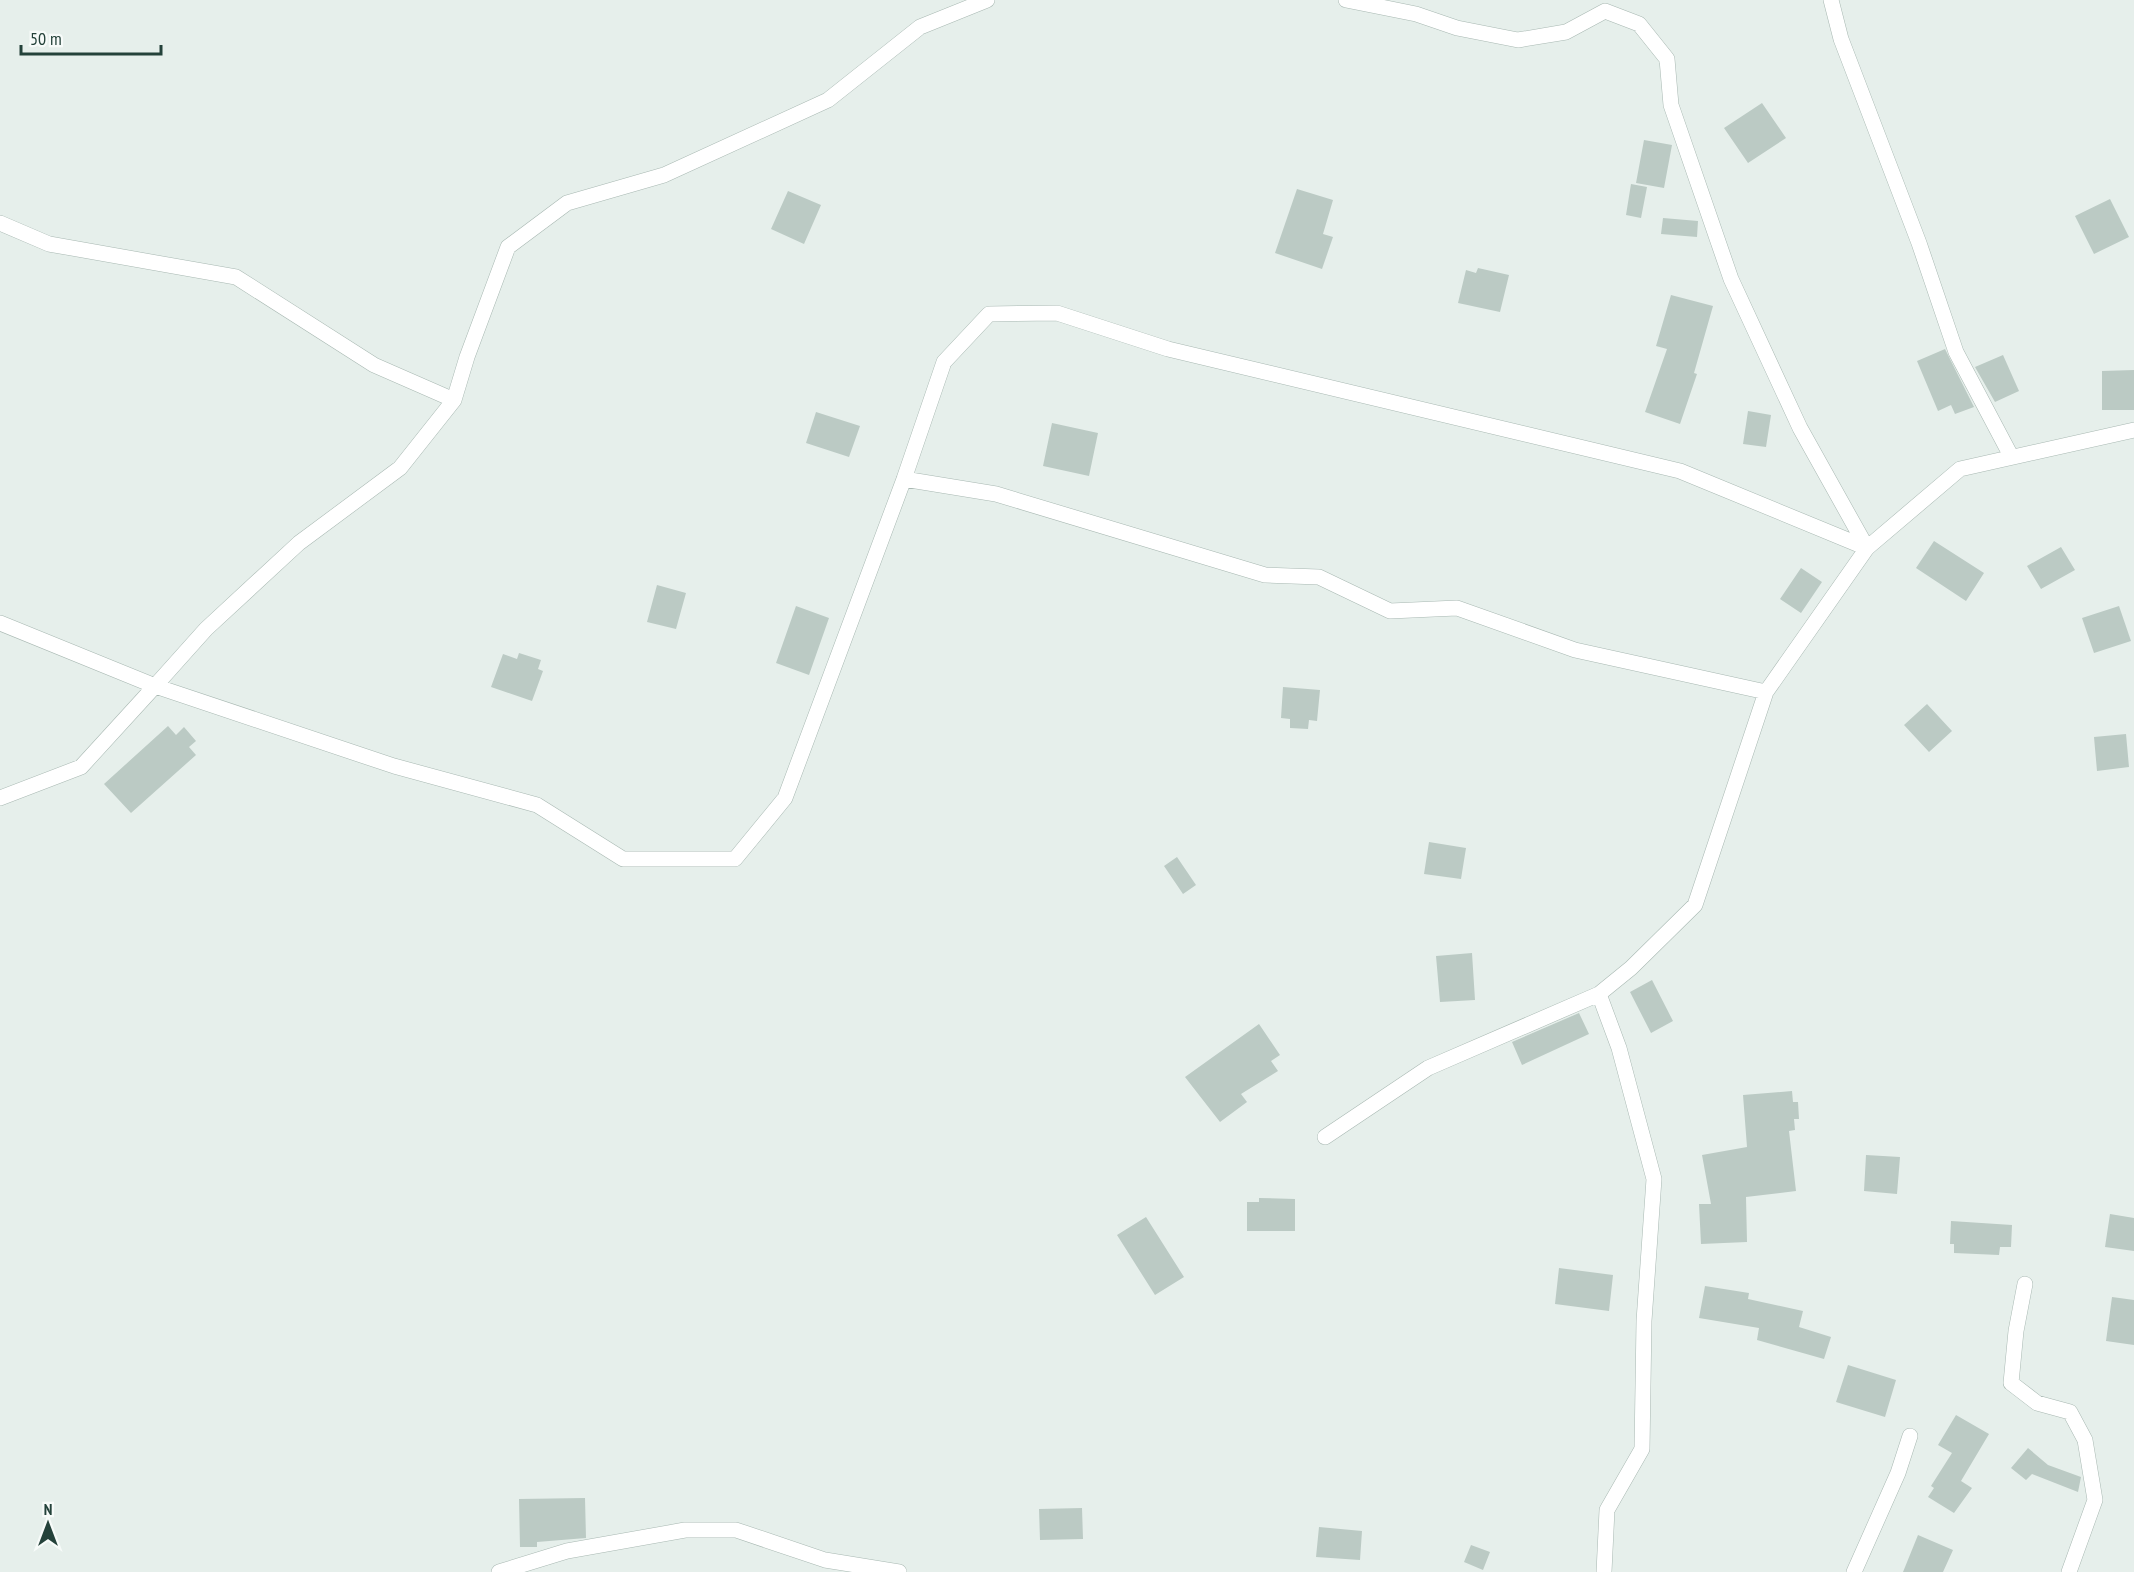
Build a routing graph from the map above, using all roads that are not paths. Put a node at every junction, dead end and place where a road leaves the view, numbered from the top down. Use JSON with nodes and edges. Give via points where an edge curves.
{"nodes":[{"id":1,"x":987,"y":0,"type":"edge"},
{"id":2,"x":1346,"y":0,"type":"edge"},
{"id":3,"x":1831,"y":0,"type":"edge"},
{"id":4,"x":0,"y":223,"type":"edge"},
{"id":5,"x":454,"y":400,"type":"junction"},
{"id":6,"x":2134,"y":430,"type":"edge"},
{"id":7,"x":2011,"y":456,"type":"junction"},
{"id":8,"x":904,"y":479,"type":"junction"},
{"id":9,"x":1867,"y":548,"type":"junction"},
{"id":10,"x":0,"y":623,"type":"edge"},
{"id":11,"x":155,"y":686,"type":"junction"},
{"id":12,"x":1766,"y":692,"type":"junction"},
{"id":13,"x":0,"y":798,"type":"edge"},
{"id":14,"x":1599,"y":994,"type":"junction"},
{"id":15,"x":1325,"y":1137,"type":"dead end"},
{"id":16,"x":2025,"y":1284,"type":"dead end"},
{"id":17,"x":1910,"y":1436,"type":"dead end"},
{"id":18,"x":822,"y":1566,"type":"edge"},
{"id":19,"x":499,"y":1572,"type":"edge"},
{"id":20,"x":900,"y":1572,"type":"edge"},
{"id":21,"x":1604,"y":1572,"type":"edge"},
{"id":22,"x":1854,"y":1572,"type":"edge"},
{"id":23,"x":2068,"y":1572,"type":"edge"}],
"edges":[{"from":1,"to":5,"type":"street","via":[[920,27],[828,100],[664,176],[567,203],[508,247]]},
{"from":2,"to":9,"type":"street","via":[[1518,40],[1566,32],[1605,10],[1639,24],[1667,58],[1671,105],[1731,279],[1800,428]]},
{"from":3,"to":7,"type":"street","via":[[1841,39],[1956,352]]},
{"from":4,"to":5,"type":"street","via":[[49,244],[236,277],[374,364]]},
{"from":5,"to":11,"type":"street","via":[[400,468],[299,543],[206,629]]},
{"from":6,"to":7,"type":"street"},
{"from":7,"to":9,"type":"street","via":[[1960,469]]},
{"from":8,"to":9,"type":"street","via":[[944,362],[989,314],[1057,313],[1168,349],[1680,471]]},
{"from":8,"to":11,"type":"street","via":[[785,798],[735,859],[623,859],[537,805],[394,766]]},
{"from":8,"to":12,"type":"street","via":[[996,494],[1265,575],[1319,577],[1390,611],[1457,608],[1575,650]]},
{"from":9,"to":12,"type":"street"},
{"from":10,"to":11,"type":"street"},
{"from":11,"to":13,"type":"street","via":[[81,767]]},
{"from":12,"to":14,"type":"street","via":[[1695,904]]},
{"from":14,"to":15,"type":"street","via":[[1428,1068]]},
{"from":14,"to":21,"type":"street","via":[[1619,1048],[1654,1179],[1644,1321],[1642,1449],[1607,1510]]},
{"from":16,"to":23,"type":"street","via":[[2011,1383],[2037,1403],[2070,1412],[2085,1440],[2095,1500]]},
{"from":17,"to":22,"type":"street"},
{"from":18,"to":19,"type":"street","via":[[736,1530],[685,1530],[567,1551]]},
{"from":18,"to":20,"type":"street"}]}
